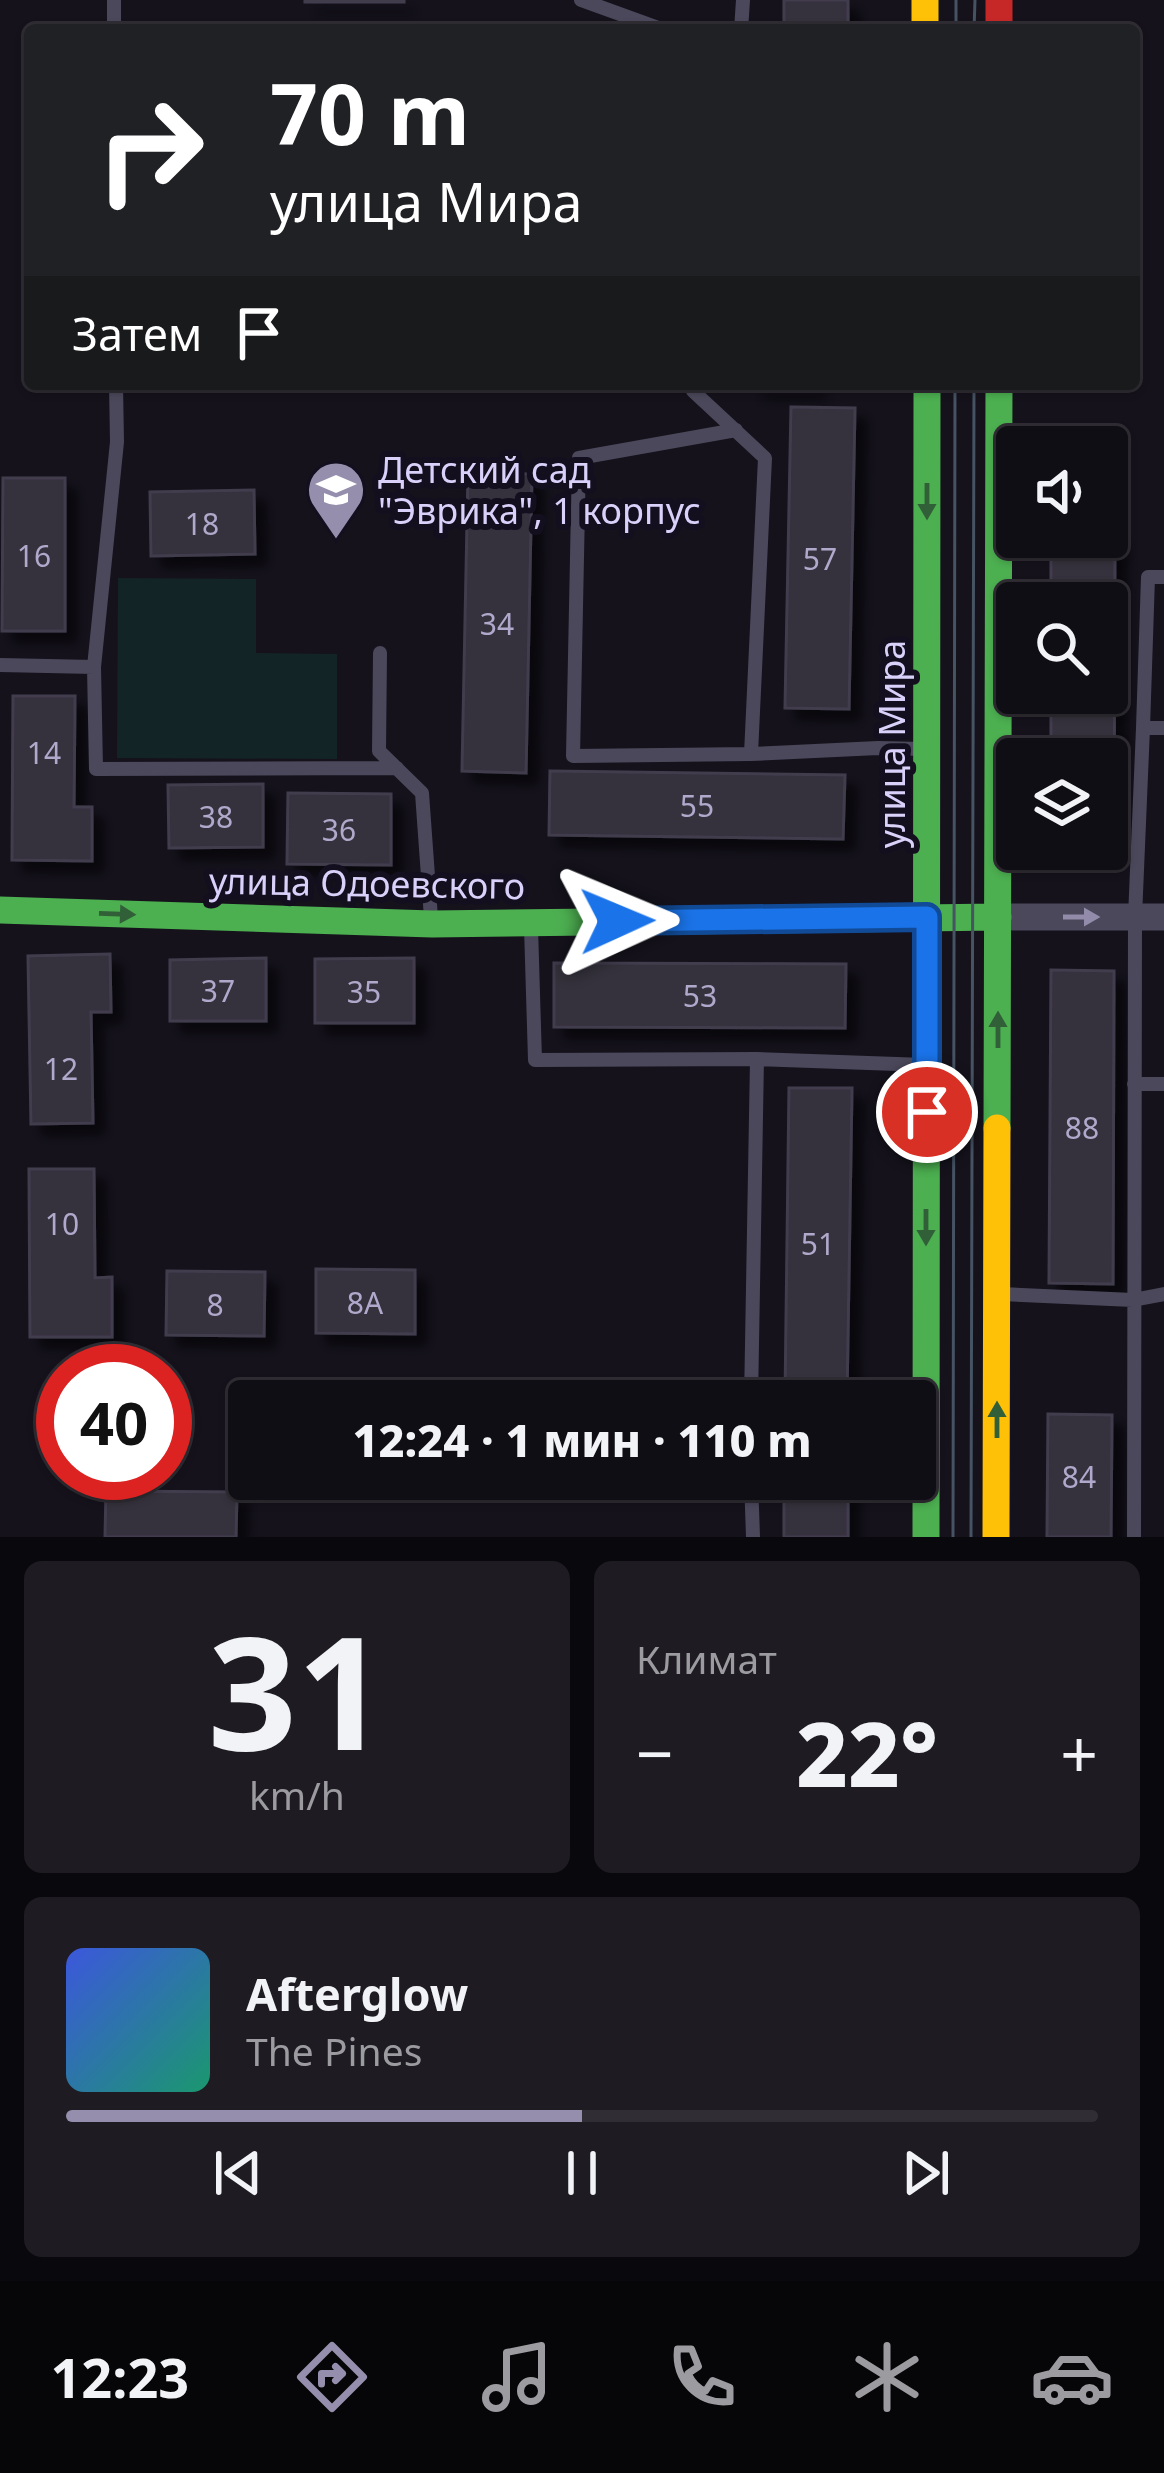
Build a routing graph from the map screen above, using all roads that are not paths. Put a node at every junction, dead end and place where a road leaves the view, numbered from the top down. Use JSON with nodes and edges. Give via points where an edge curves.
{"nodes":[{"id":1,"x":581,"y":0,"type":"edge"},
{"id":2,"x":647,"y":24,"type":"edge"},
{"id":3,"x":116,"y":390,"type":"edge"},
{"id":4,"x":693,"y":390,"type":"edge"},
{"id":5,"x":927,"y":390,"type":"edge"},
{"id":6,"x":998,"y":390,"type":"edge"},
{"id":7,"x":736,"y":430,"type":"junction"},
{"id":8,"x":1164,"y":577,"type":"edge"},
{"id":9,"x":380,"y":653,"type":"dead end"},
{"id":10,"x":0,"y":665,"type":"edge"},
{"id":11,"x":94,"y":667,"type":"junction"},
{"id":12,"x":1143,"y":728,"type":"junction"},
{"id":13,"x":1164,"y":728,"type":"edge"},
{"id":14,"x":928,"y":749,"type":"junction"},
{"id":15,"x":752,"y":754,"type":"junction"},
{"id":16,"x":397,"y":768,"type":"junction"},
{"id":17,"x":0,"y":910,"type":"edge"},
{"id":18,"x":998,"y":916,"type":"junction"},
{"id":19,"x":927,"y":917,"type":"junction"},
{"id":20,"x":1135,"y":917,"type":"junction"},
{"id":21,"x":1164,"y":917,"type":"edge"},
{"id":22,"x":531,"y":922,"type":"junction"},
{"id":23,"x":432,"y":924,"type":"junction"},
{"id":24,"x":757,"y":1059,"type":"junction"},
{"id":25,"x":927,"y":1065,"type":"junction"},
{"id":26,"x":1134,"y":1084,"type":"junction"},
{"id":27,"x":1164,"y":1084,"type":"edge"},
{"id":28,"x":997,"y":1294,"type":"junction"},
{"id":29,"x":1164,"y":1294,"type":"edge"},
{"id":30,"x":1133,"y":1300,"type":"junction"},
{"id":31,"x":751,"y":1380,"type":"edge"},
{"id":32,"x":921,"y":1380,"type":"edge"},
{"id":33,"x":753,"y":1500,"type":"edge"},
{"id":34,"x":924,"y":1500,"type":"edge"},
{"id":35,"x":754,"y":1537,"type":"edge"},
{"id":36,"x":926,"y":1537,"type":"edge"},
{"id":37,"x":997,"y":1537,"type":"edge"},
{"id":38,"x":1134,"y":1537,"type":"edge"}],
"edges":[{"from":1,"to":2,"type":"lane"},
{"from":3,"to":11,"type":"lane"},
{"from":4,"to":7,"type":"lane"},
{"from":5,"to":14,"type":"main road","name":"улица Мира","one_way":true},
{"from":6,"to":18,"type":"main road"},
{"from":7,"to":15,"type":"lane","via":[[765,458]]},
{"from":7,"to":15,"type":"lane","via":[[579,458],[573,757]]},
{"from":8,"to":12,"type":"lane","via":[[1148,577]]},
{"from":9,"to":16,"type":"lane","via":[[379,751]]},
{"from":10,"to":11,"type":"lane"},
{"from":11,"to":16,"type":"lane","via":[[96,769]]},
{"from":12,"to":13,"type":"lane"},
{"from":12,"to":20,"type":"lane"},
{"from":14,"to":15,"type":"lane"},
{"from":14,"to":19,"type":"main road","name":"улица Мира"},
{"from":16,"to":23,"type":"lane","via":[[422,793]]},
{"from":17,"to":23,"type":"main road","name":"улица Одоевского","one_way":true},
{"from":18,"to":19,"type":"main road","name":"улица Одоевского"},
{"from":18,"to":20,"type":"street","name":"улица Одоевского","one_way":true},
{"from":28,"to":18,"type":"main road","one_way":true},
{"from":19,"to":22,"type":"main road","name":"улица Одоевского"},
{"from":19,"to":25,"type":"main road","name":"улица Мира"},
{"from":20,"to":21,"type":"street","name":"улица Одоевского"},
{"from":20,"to":26,"type":"lane"},
{"from":22,"to":23,"type":"main road","name":"улица Одоевского"},
{"from":22,"to":24,"type":"lane","via":[[536,1060]]},
{"from":24,"to":25,"type":"lane"},
{"from":24,"to":31,"type":"lane"},
{"from":25,"to":32,"type":"main road","name":"улица Мира","one_way":true},
{"from":26,"to":27,"type":"lane"},
{"from":26,"to":30,"type":"lane"},
{"from":28,"to":30,"type":"lane"},
{"from":37,"to":28,"type":"main road","one_way":true},
{"from":29,"to":30,"type":"lane"},
{"from":30,"to":38,"type":"lane"},
{"from":33,"to":35,"type":"lane"},
{"from":34,"to":36,"type":"main road","name":"улица Мира"}]}
